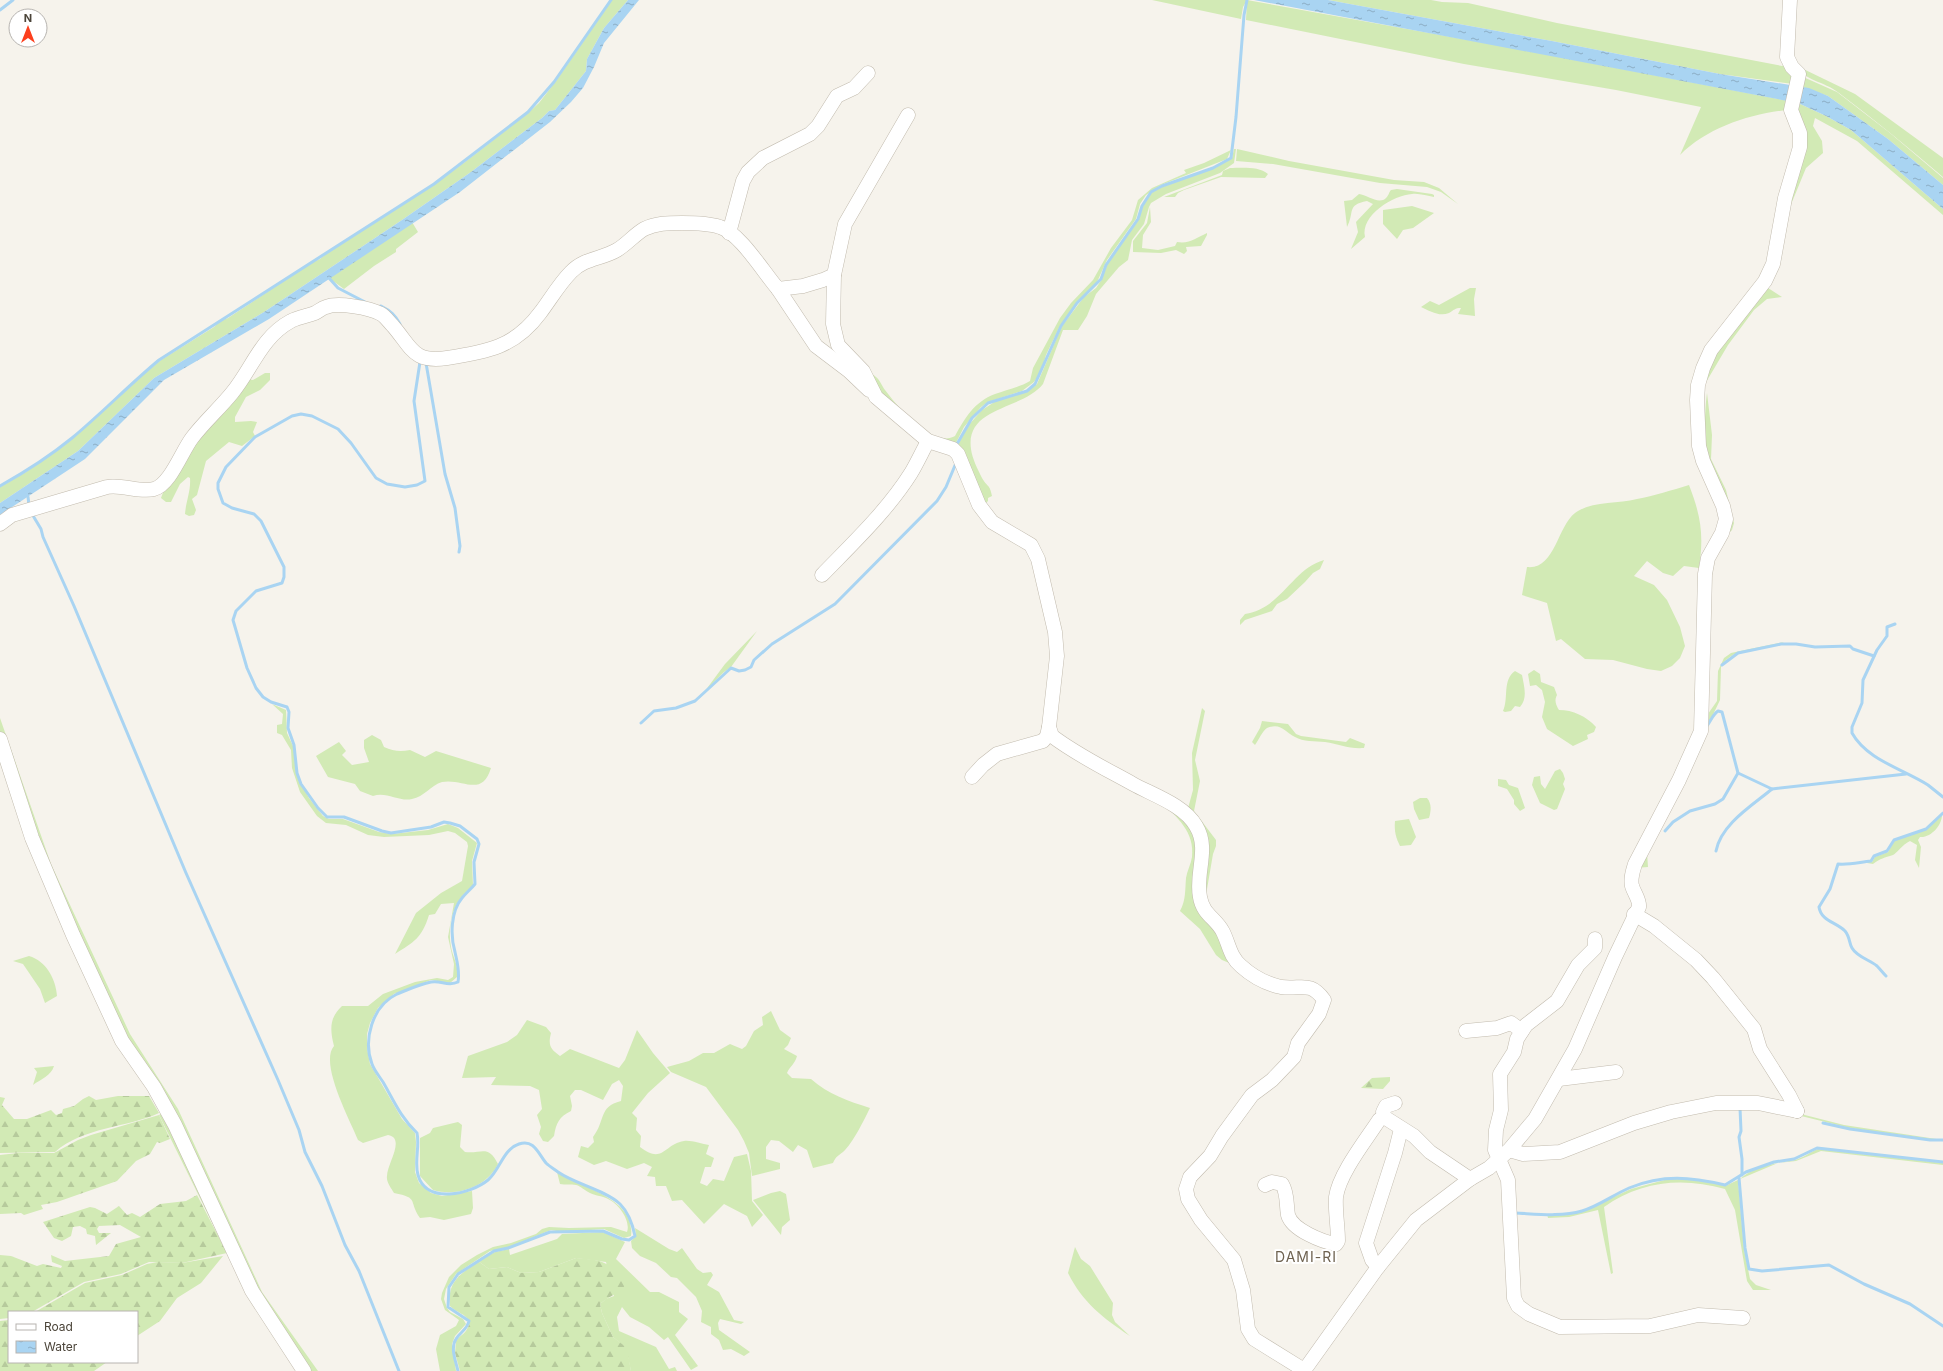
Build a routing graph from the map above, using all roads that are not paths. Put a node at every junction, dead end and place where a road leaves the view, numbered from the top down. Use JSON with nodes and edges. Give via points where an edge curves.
{"nodes":[{"id":1,"x":1790,"y":0,"type":"edge"},
{"id":2,"x":868,"y":73,"type":"dead end"},
{"id":3,"x":908,"y":115,"type":"dead end"},
{"id":4,"x":729,"y":233,"type":"junction"},
{"id":5,"x":834,"y":275,"type":"junction"},
{"id":6,"x":778,"y":289,"type":"junction"},
{"id":7,"x":876,"y":396,"type":"junction"},
{"id":8,"x":928,"y":441,"type":"junction"},
{"id":9,"x":0,"y":524,"type":"edge"},
{"id":10,"x":822,"y":575,"type":"dead end"},
{"id":11,"x":1049,"y":727,"type":"junction"},
{"id":12,"x":0,"y":739,"type":"edge"},
{"id":13,"x":972,"y":777,"type":"dead end"},
{"id":14,"x":1634,"y":914,"type":"junction"},
{"id":15,"x":1595,"y":939,"type":"dead end"},
{"id":16,"x":1466,"y":1031,"type":"dead end"},
{"id":17,"x":1522,"y":1031,"type":"junction"},
{"id":18,"x":1616,"y":1072,"type":"dead end"},
{"id":19,"x":1559,"y":1079,"type":"junction"},
{"id":20,"x":1395,"y":1103,"type":"dead end"},
{"id":21,"x":1384,"y":1117,"type":"junction"},
{"id":22,"x":1401,"y":1129,"type":"junction"},
{"id":23,"x":1503,"y":1155,"type":"junction"},
{"id":24,"x":1470,"y":1179,"type":"junction"},
{"id":25,"x":1265,"y":1185,"type":"dead end"},
{"id":26,"x":1378,"y":1267,"type":"junction"},
{"id":27,"x":1743,"y":1318,"type":"dead end"},
{"id":28,"x":1303,"y":1370,"type":"edge"},
{"id":29,"x":304,"y":1371,"type":"edge"}],
"edges":[{"from":1,"to":14,"type":"street","via":[[1787,57],[1799,74],[1791,110],[1800,133],[1800,147],[1788,186],[1773,264],[1765,281],[1711,350],[1698,385],[1699,446],[1702,461],[1723,506],[1726,519],[1722,534],[1708,558],[1705,574],[1702,731],[1635,864],[1631,877],[1640,904]]},
{"from":2,"to":4,"type":"street","via":[[854,88],[837,96],[810,134],[763,158],[748,172],[743,181]]},
{"from":3,"to":5,"type":"street","via":[[845,224]]},
{"from":4,"to":6,"type":"street","via":[[749,251]]},
{"from":4,"to":9,"type":"street","via":[[722,227],[706,224],[650,226],[611,254],[596,257],[569,273],[532,324],[512,341],[500,347],[447,358],[418,356],[382,314],[365,308],[331,306],[302,316],[270,336],[231,395],[199,429],[168,478],[159,487],[153,490],[117,485],[107,487],[12,515]]},
{"from":5,"to":6,"type":"street","via":[[803,286]]},
{"from":5,"to":7,"type":"street","via":[[833,324],[838,345],[863,371]]},
{"from":6,"to":7,"type":"street","via":[[816,346]]},
{"from":7,"to":8,"type":"street"},
{"from":8,"to":10,"type":"street","via":[[896,495]]},
{"from":8,"to":11,"type":"street","via":[[953,449],[958,454],[979,505],[992,522],[1031,545],[1038,559],[1055,632],[1057,656]]},
{"from":11,"to":13,"type":"street","via":[[1043,741],[997,754]]},
{"from":11,"to":28,"type":"street","via":[[1052,736],[1060,742],[1162,799],[1187,816],[1196,826],[1203,848],[1199,895],[1201,904],[1222,930],[1231,954],[1240,966],[1257,978],[1281,987],[1309,986],[1324,1000],[1319,1014],[1298,1044],[1294,1057],[1272,1080],[1252,1095],[1210,1156],[1190,1177],[1186,1189],[1188,1200],[1201,1220],[1234,1260],[1243,1290],[1248,1329],[1254,1339]]},
{"from":12,"to":29,"type":"street","via":[[32,838],[122,1041],[154,1087],[175,1125],[252,1291]]},
{"from":14,"to":19,"type":"street"},
{"from":14,"to":23,"type":"street","via":[[1654,926],[1696,960],[1713,978],[1754,1029],[1760,1049],[1790,1095],[1797,1111],[1758,1103],[1716,1103],[1634,1123],[1560,1152]]},
{"from":15,"to":17,"type":"street","via":[[1595,948],[1578,965],[1556,1001]]},
{"from":16,"to":17,"type":"street","via":[[1497,1028],[1511,1023]]},
{"from":17,"to":23,"type":"street","via":[[1514,1052],[1500,1074],[1501,1110],[1495,1140]]},
{"from":18,"to":19,"type":"street"},
{"from":19,"to":23,"type":"street","via":[[1535,1119]]},
{"from":20,"to":21,"type":"street","via":[[1386,1106]]},
{"from":21,"to":22,"type":"street"},
{"from":21,"to":25,"type":"street","via":[[1379,1120],[1358,1152],[1338,1189],[1336,1244],[1317,1239],[1295,1224],[1289,1217],[1282,1184],[1272,1182]]},
{"from":22,"to":24,"type":"street"},
{"from":22,"to":26,"type":"street","via":[[1366,1243],[1372,1260]]},
{"from":23,"to":24,"type":"street","via":[[1489,1168]]},
{"from":23,"to":27,"type":"street","via":[[1508,1180],[1514,1298],[1518,1306],[1529,1314],[1560,1327],[1650,1326],[1698,1315]]},
{"from":24,"to":26,"type":"street","via":[[1416,1220]]},
{"from":26,"to":28,"type":"street"}]}
